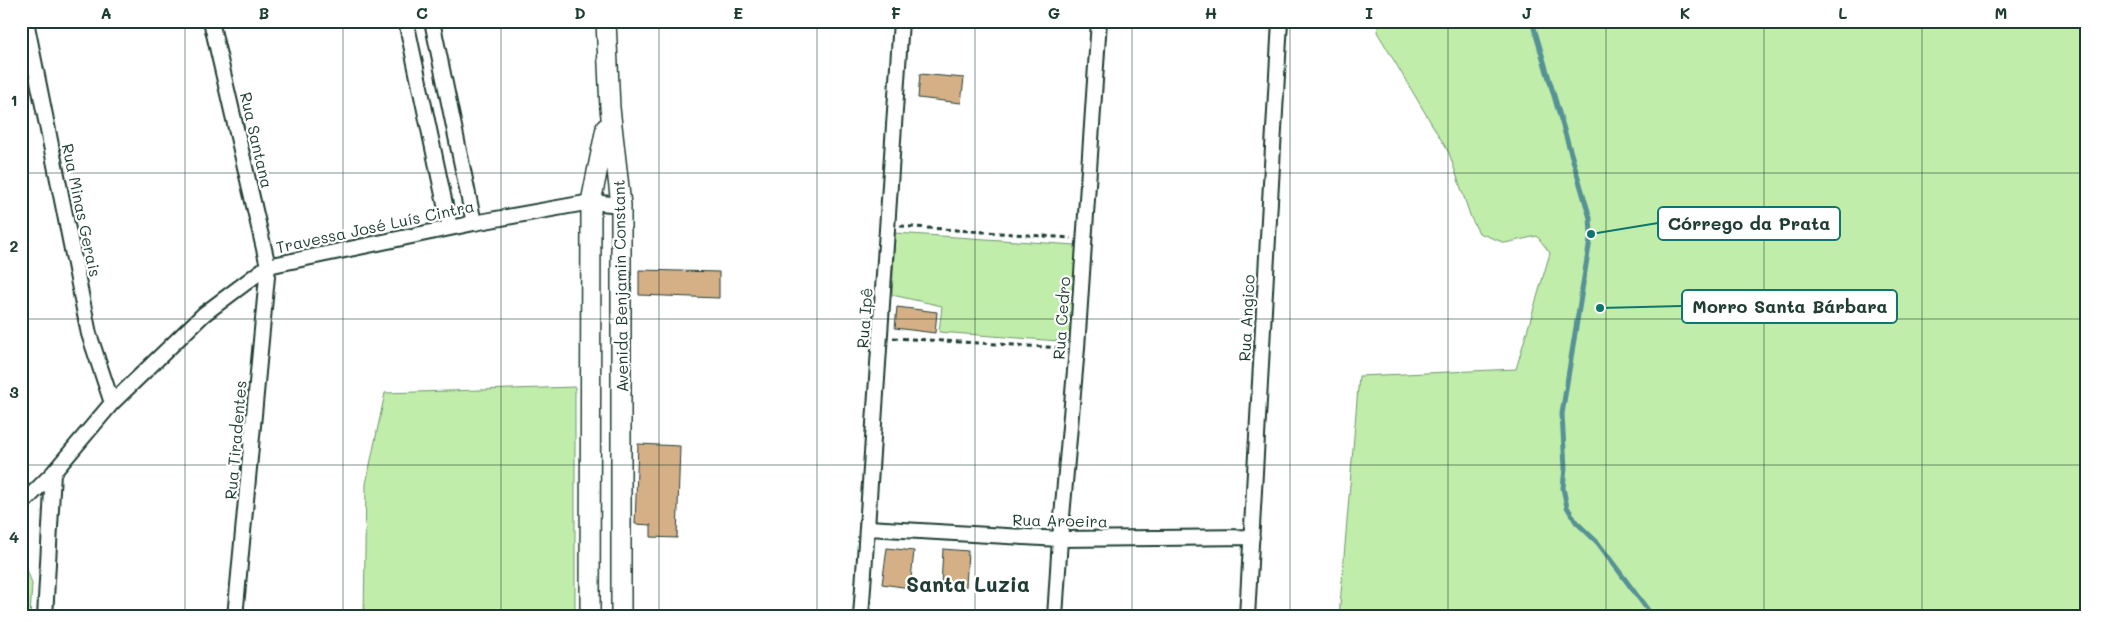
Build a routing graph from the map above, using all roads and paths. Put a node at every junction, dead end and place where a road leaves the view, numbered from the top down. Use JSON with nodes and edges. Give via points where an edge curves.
{"nodes":[{"id":1,"x":26,"y":21,"type":"edge"},
{"id":2,"x":211,"y":21,"type":"edge"},
{"id":3,"x":406,"y":21,"type":"edge"},
{"id":4,"x":432,"y":21,"type":"edge"},
{"id":5,"x":606,"y":21,"type":"edge"},
{"id":6,"x":901,"y":21,"type":"edge"},
{"id":7,"x":1100,"y":21,"type":"edge"},
{"id":8,"x":1280,"y":21,"type":"edge"},
{"id":9,"x":610,"y":108,"type":"junction"},
{"id":10,"x":592,"y":202,"type":"junction"},
{"id":11,"x":621,"y":206,"type":"junction"},
{"id":12,"x":474,"y":223,"type":"junction"},
{"id":13,"x":888,"y":226,"type":"junction"},
{"id":14,"x":450,"y":228,"type":"junction"},
{"id":15,"x":1084,"y":239,"type":"junction"},
{"id":16,"x":268,"y":266,"type":"junction"},
{"id":17,"x":880,"y":337,"type":"junction"},
{"id":18,"x":1077,"y":348,"type":"junction"},
{"id":19,"x":112,"y":403,"type":"junction"},
{"id":20,"x":53,"y":473,"type":"junction"},
{"id":21,"x":591,"y":485,"type":"junction"},
{"id":22,"x":622,"y":485,"type":"junction"},
{"id":23,"x":21,"y":505,"type":"edge"},
{"id":24,"x":868,"y":528,"type":"junction"},
{"id":25,"x":1252,"y":536,"type":"junction"},
{"id":26,"x":1060,"y":539,"type":"junction"},
{"id":27,"x":45,"y":617,"type":"edge"},
{"id":28,"x":235,"y":617,"type":"edge"},
{"id":29,"x":590,"y":617,"type":"edge"},
{"id":30,"x":621,"y":617,"type":"edge"},
{"id":31,"x":861,"y":617,"type":"edge"},
{"id":32,"x":1055,"y":617,"type":"edge"},
{"id":33,"x":1247,"y":617,"type":"edge"}],
"edges":[{"from":1,"to":19,"type":"street","name":"Rua Minas Gerais","via":[[89,334]]},
{"from":2,"to":16,"type":"street","name":"Rua Santana"},
{"from":3,"to":14,"type":"street"},
{"from":4,"to":12,"type":"street"},
{"from":5,"to":9,"type":"street"},
{"from":6,"to":13,"type":"street","name":"Rua Ipê"},
{"from":7,"to":15,"type":"street","name":"Rua Cedro"},
{"from":8,"to":25,"type":"street","name":"Rua Angico"},
{"from":9,"to":10,"type":"street","name":"Avenida Benjamin Constant"},
{"from":9,"to":11,"type":"street","name":"Avenida Benjamin Constant"},
{"from":10,"to":11,"type":"street","name":"Travessa José Luís Cintra"},
{"from":10,"to":12,"type":"street","name":"Travessa José Luís Cintra"},
{"from":10,"to":21,"type":"street","name":"Avenida Benjamin Constant"},
{"from":11,"to":22,"type":"street","name":"Avenida Benjamin Constant"},
{"from":12,"to":14,"type":"street","name":"Travessa José Luís Cintra"},
{"from":13,"to":15,"type":"path"},
{"from":13,"to":17,"type":"street","name":"Rua Ipê"},
{"from":14,"to":16,"type":"street","name":"Travessa José Luís Cintra"},
{"from":15,"to":18,"type":"street","name":"Rua Cedro"},
{"from":16,"to":19,"type":"street","name":"Travessa José Luís Cintra","via":[[204,314]]},
{"from":16,"to":28,"type":"street","name":"Rua Tiradentes"},
{"from":17,"to":18,"type":"path"},
{"from":17,"to":24,"type":"street","name":"Rua Ipê"},
{"from":18,"to":26,"type":"street","name":"Rua Cedro"},
{"from":19,"to":20,"type":"street","name":"Travessa José Luís Cintra"},
{"from":20,"to":23,"type":"street","name":"Travessa José Luís Cintra"},
{"from":20,"to":27,"type":"street"},
{"from":21,"to":22,"type":"street"},
{"from":21,"to":29,"type":"street","name":"Avenida Benjamin Constant"},
{"from":22,"to":30,"type":"street","name":"Avenida Benjamin Constant"},
{"from":24,"to":26,"type":"street","name":"Rua Aroeira"},
{"from":24,"to":31,"type":"street","name":"Rua Ipê"},
{"from":25,"to":26,"type":"street","name":"Rua Aroeira"},
{"from":25,"to":33,"type":"street","name":"Rua Angico"},
{"from":26,"to":32,"type":"street","name":"Rua Cedro"}]}
